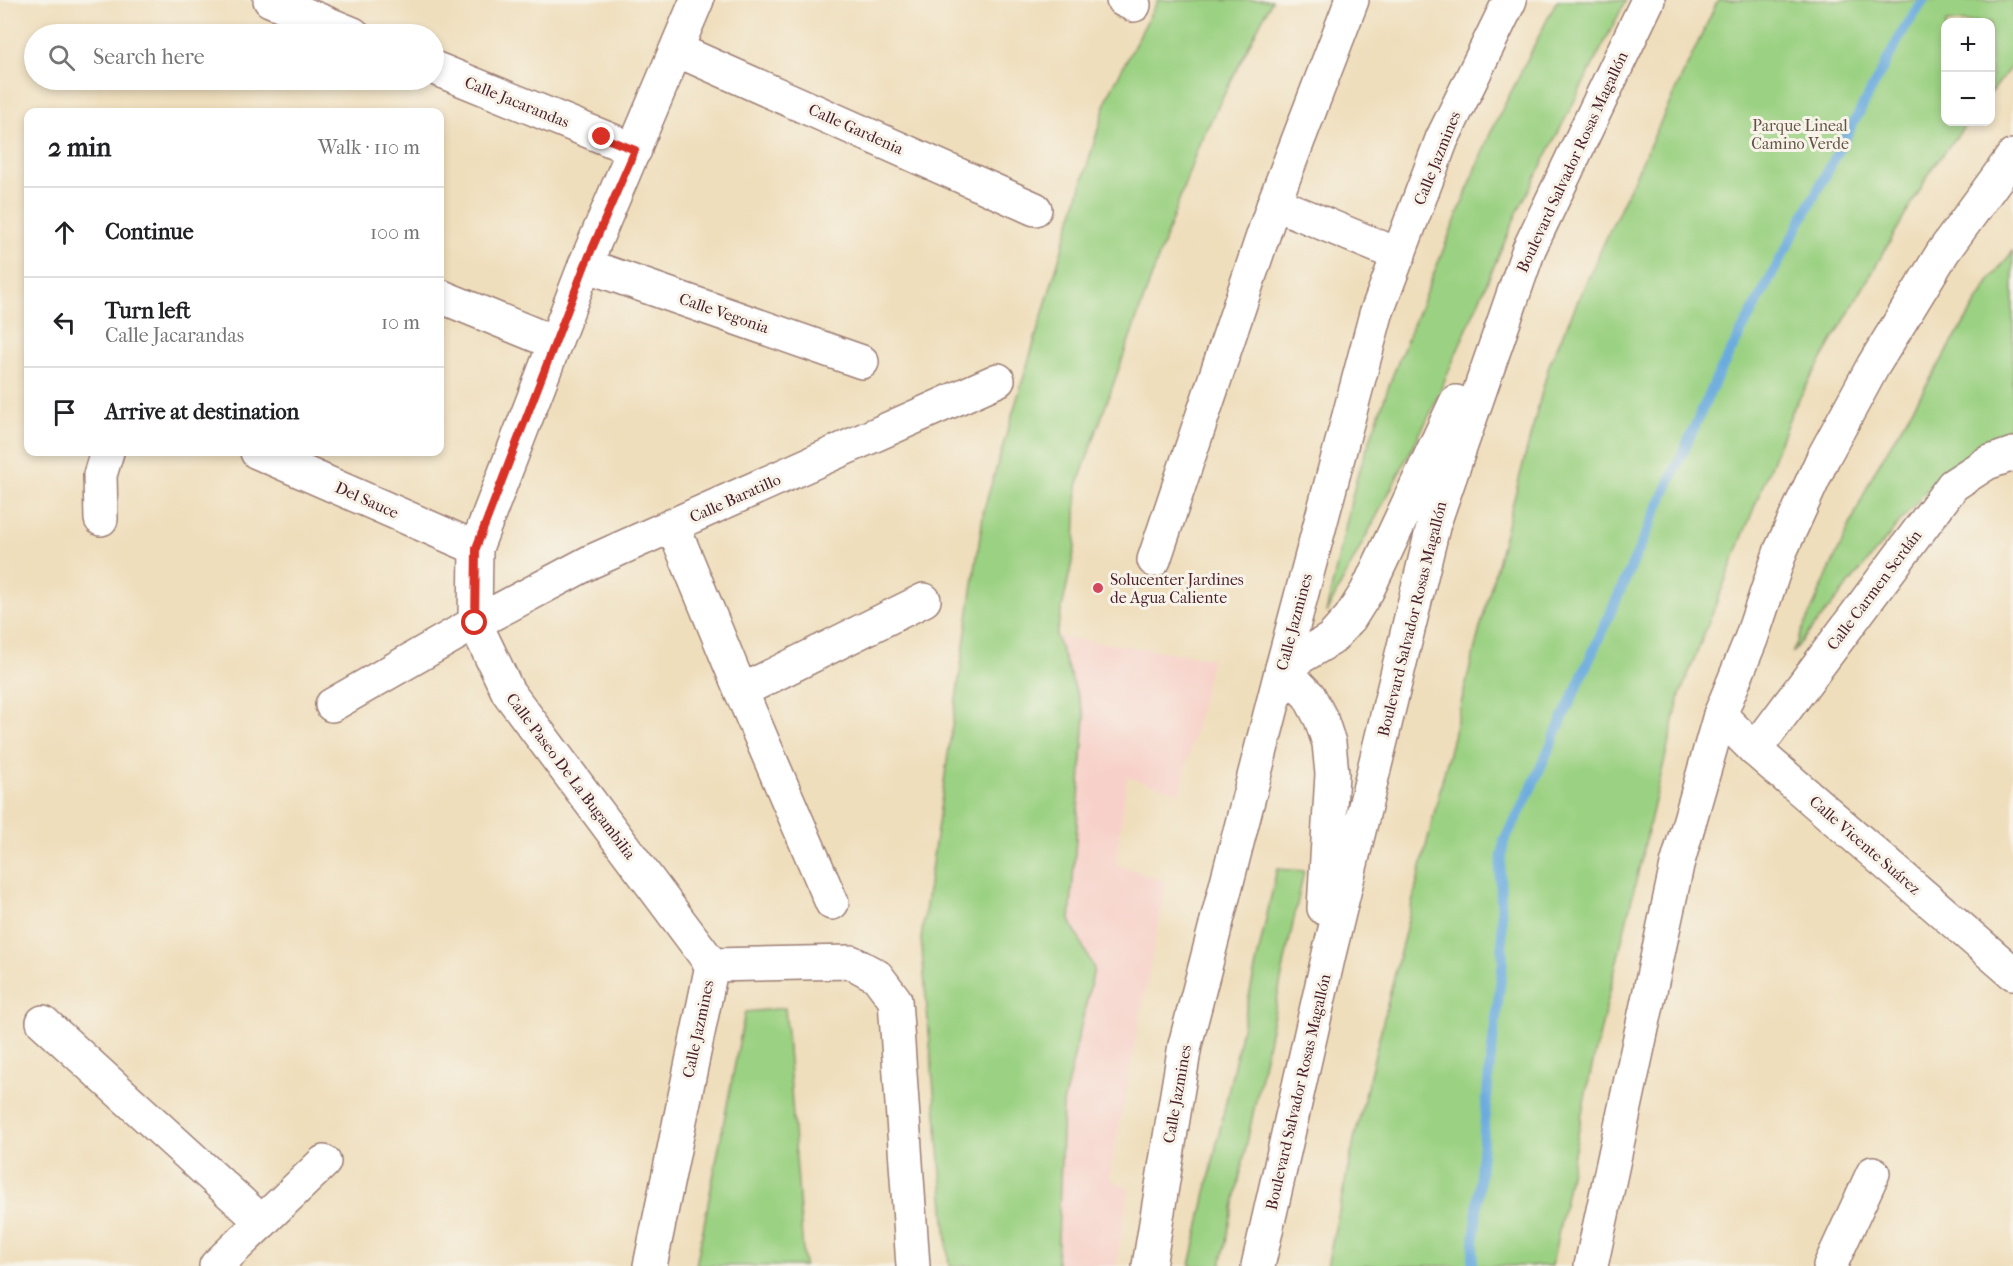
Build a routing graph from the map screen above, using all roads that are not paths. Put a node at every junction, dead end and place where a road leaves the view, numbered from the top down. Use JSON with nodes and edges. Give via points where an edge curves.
{"nodes":[{"id":1,"x":270,"y":0,"type":"edge"},
{"id":2,"x":697,"y":0,"type":"edge"},
{"id":3,"x":1352,"y":0,"type":"edge"},
{"id":4,"x":1510,"y":0,"type":"edge"},
{"id":5,"x":1648,"y":0,"type":"edge"},
{"id":6,"x":329,"y":24,"type":"edge"},
{"id":7,"x":677,"y":50,"type":"junction"},
{"id":8,"x":444,"y":72,"type":"edge"},
{"id":9,"x":635,"y":150,"type":"junction"},
{"id":10,"x":2013,"y":156,"type":"edge"},
{"id":11,"x":1274,"y":204,"type":"junction"},
{"id":12,"x":1035,"y":209,"type":"dead end"},
{"id":13,"x":1529,"y":249,"type":"junction"},
{"id":14,"x":1399,"y":255,"type":"junction"},
{"id":15,"x":585,"y":265,"type":"junction"},
{"id":16,"x":444,"y":298,"type":"edge"},
{"id":17,"x":555,"y":343,"type":"junction"},
{"id":18,"x":862,"y":362,"type":"dead end"},
{"id":19,"x":998,"y":380,"type":"dead end"},
{"id":20,"x":2013,"y":454,"type":"edge"},
{"id":21,"x":106,"y":456,"type":"edge"},
{"id":22,"x":266,"y":456,"type":"edge"},
{"id":23,"x":100,"y":519,"type":"dead end"},
{"id":24,"x":673,"y":526,"type":"junction"},
{"id":25,"x":476,"y":548,"type":"junction"},
{"id":26,"x":1154,"y":560,"type":"dead end"},
{"id":27,"x":924,"y":600,"type":"dead end"},
{"id":28,"x":475,"y":623,"type":"junction"},
{"id":29,"x":1282,"y":668,"type":"junction"},
{"id":30,"x":741,"y":691,"type":"junction"},
{"id":31,"x":332,"y":705,"type":"dead end"},
{"id":32,"x":1720,"y":715,"type":"junction"},
{"id":33,"x":1755,"y":750,"type":"junction"},
{"id":34,"x":832,"y":903,"type":"dead end"},
{"id":35,"x":712,"y":965,"type":"junction"},
{"id":36,"x":2013,"y":973,"type":"edge"},
{"id":37,"x":1319,"y":1001,"type":"junction"},
{"id":38,"x":43,"y":1022,"type":"dead end"},
{"id":39,"x":324,"y":1162,"type":"dead end"},
{"id":40,"x":1873,"y":1173,"type":"dead end"},
{"id":41,"x":262,"y":1222,"type":"junction"},
{"id":42,"x":216,"y":1266,"type":"edge"},
{"id":43,"x":650,"y":1266,"type":"edge"},
{"id":44,"x":913,"y":1266,"type":"edge"},
{"id":45,"x":1149,"y":1266,"type":"edge"},
{"id":46,"x":1258,"y":1266,"type":"edge"},
{"id":47,"x":1591,"y":1266,"type":"edge"},
{"id":48,"x":1830,"y":1266,"type":"edge"}],
"edges":[{"from":1,"to":6,"type":"main road"},
{"from":2,"to":7,"type":"main road","name":"Calle Paseo De La Bugambilia"},
{"from":3,"to":11,"type":"main road"},
{"from":4,"to":14,"type":"main road","name":"Calle Jazmines","via":[[1442,139]]},
{"from":5,"to":13,"type":"main road","name":"Boulevard Salvador Rosas Magallón"},
{"from":7,"to":9,"type":"main road","name":"Calle Paseo De La Bugambilia"},
{"from":7,"to":12,"type":"main road","name":"Calle Gardenia"},
{"from":8,"to":9,"type":"main road","name":"Calle Jacarandas"},
{"from":9,"to":15,"type":"main road","name":"Calle Paseo De La Bugambilia"},
{"from":10,"to":32,"type":"main road","via":[[1943,252],[1828,448],[1781,550]]},
{"from":11,"to":14,"type":"main road"},
{"from":11,"to":26,"type":"main road"},
{"from":13,"to":29,"type":"main road","via":[[1367,591],[1331,639]]},
{"from":13,"to":37,"type":"main road","name":"Boulevard Salvador Rosas Magallón","via":[[1434,523]]},
{"from":14,"to":29,"type":"main road","name":"Calle Jazmines","via":[[1376,314]]},
{"from":15,"to":17,"type":"main road","name":"Calle Paseo De La Bugambilia"},
{"from":15,"to":18,"type":"main road","name":"Calle Vegonia"},
{"from":16,"to":17,"type":"main road"},
{"from":17,"to":25,"type":"main road","name":"Calle Paseo De La Bugambilia"},
{"from":19,"to":24,"type":"main road","name":"Calle Baratillo"},
{"from":20,"to":33,"type":"main road","name":"Calle Carmen Serdán","via":[[1987,463],[1953,485]]},
{"from":21,"to":23,"type":"main road","via":[[100,475]]},
{"from":22,"to":25,"type":"main road","name":"Del Sauce"},
{"from":24,"to":28,"type":"main road","name":"Calle Baratillo","via":[[590,562]]},
{"from":24,"to":30,"type":"main road"},
{"from":25,"to":28,"type":"main road","name":"Calle Paseo De La Bugambilia"},
{"from":27,"to":30,"type":"main road"},
{"from":28,"to":31,"type":"main road","name":"Calle Baratillo"},
{"from":28,"to":35,"type":"main road","name":"Calle Paseo De La Bugambilia","via":[[508,692]]},
{"from":29,"to":37,"type":"main road","via":[[1309,696],[1329,743],[1332,774]]},
{"from":29,"to":45,"type":"main road","name":"Calle Jazmines","via":[[1185,1045]]},
{"from":30,"to":34,"type":"main road"},
{"from":32,"to":33,"type":"main road","name":"Calle Vicente Suárez"},
{"from":32,"to":47,"type":"main road","via":[[1677,865]]},
{"from":33,"to":36,"type":"main road","name":"Calle Vicente Suárez"},
{"from":35,"to":43,"type":"main road","name":"Calle Jazmines"},
{"from":35,"to":44,"type":"main road","name":"Calle Jazmines","via":[[851,962],[877,976],[895,1000]]},
{"from":37,"to":46,"type":"main road","name":"Boulevard Salvador Rosas Magallón"},
{"from":38,"to":41,"type":"main road"},
{"from":39,"to":41,"type":"main road"},
{"from":40,"to":48,"type":"main road"},
{"from":41,"to":42,"type":"main road"}]}
